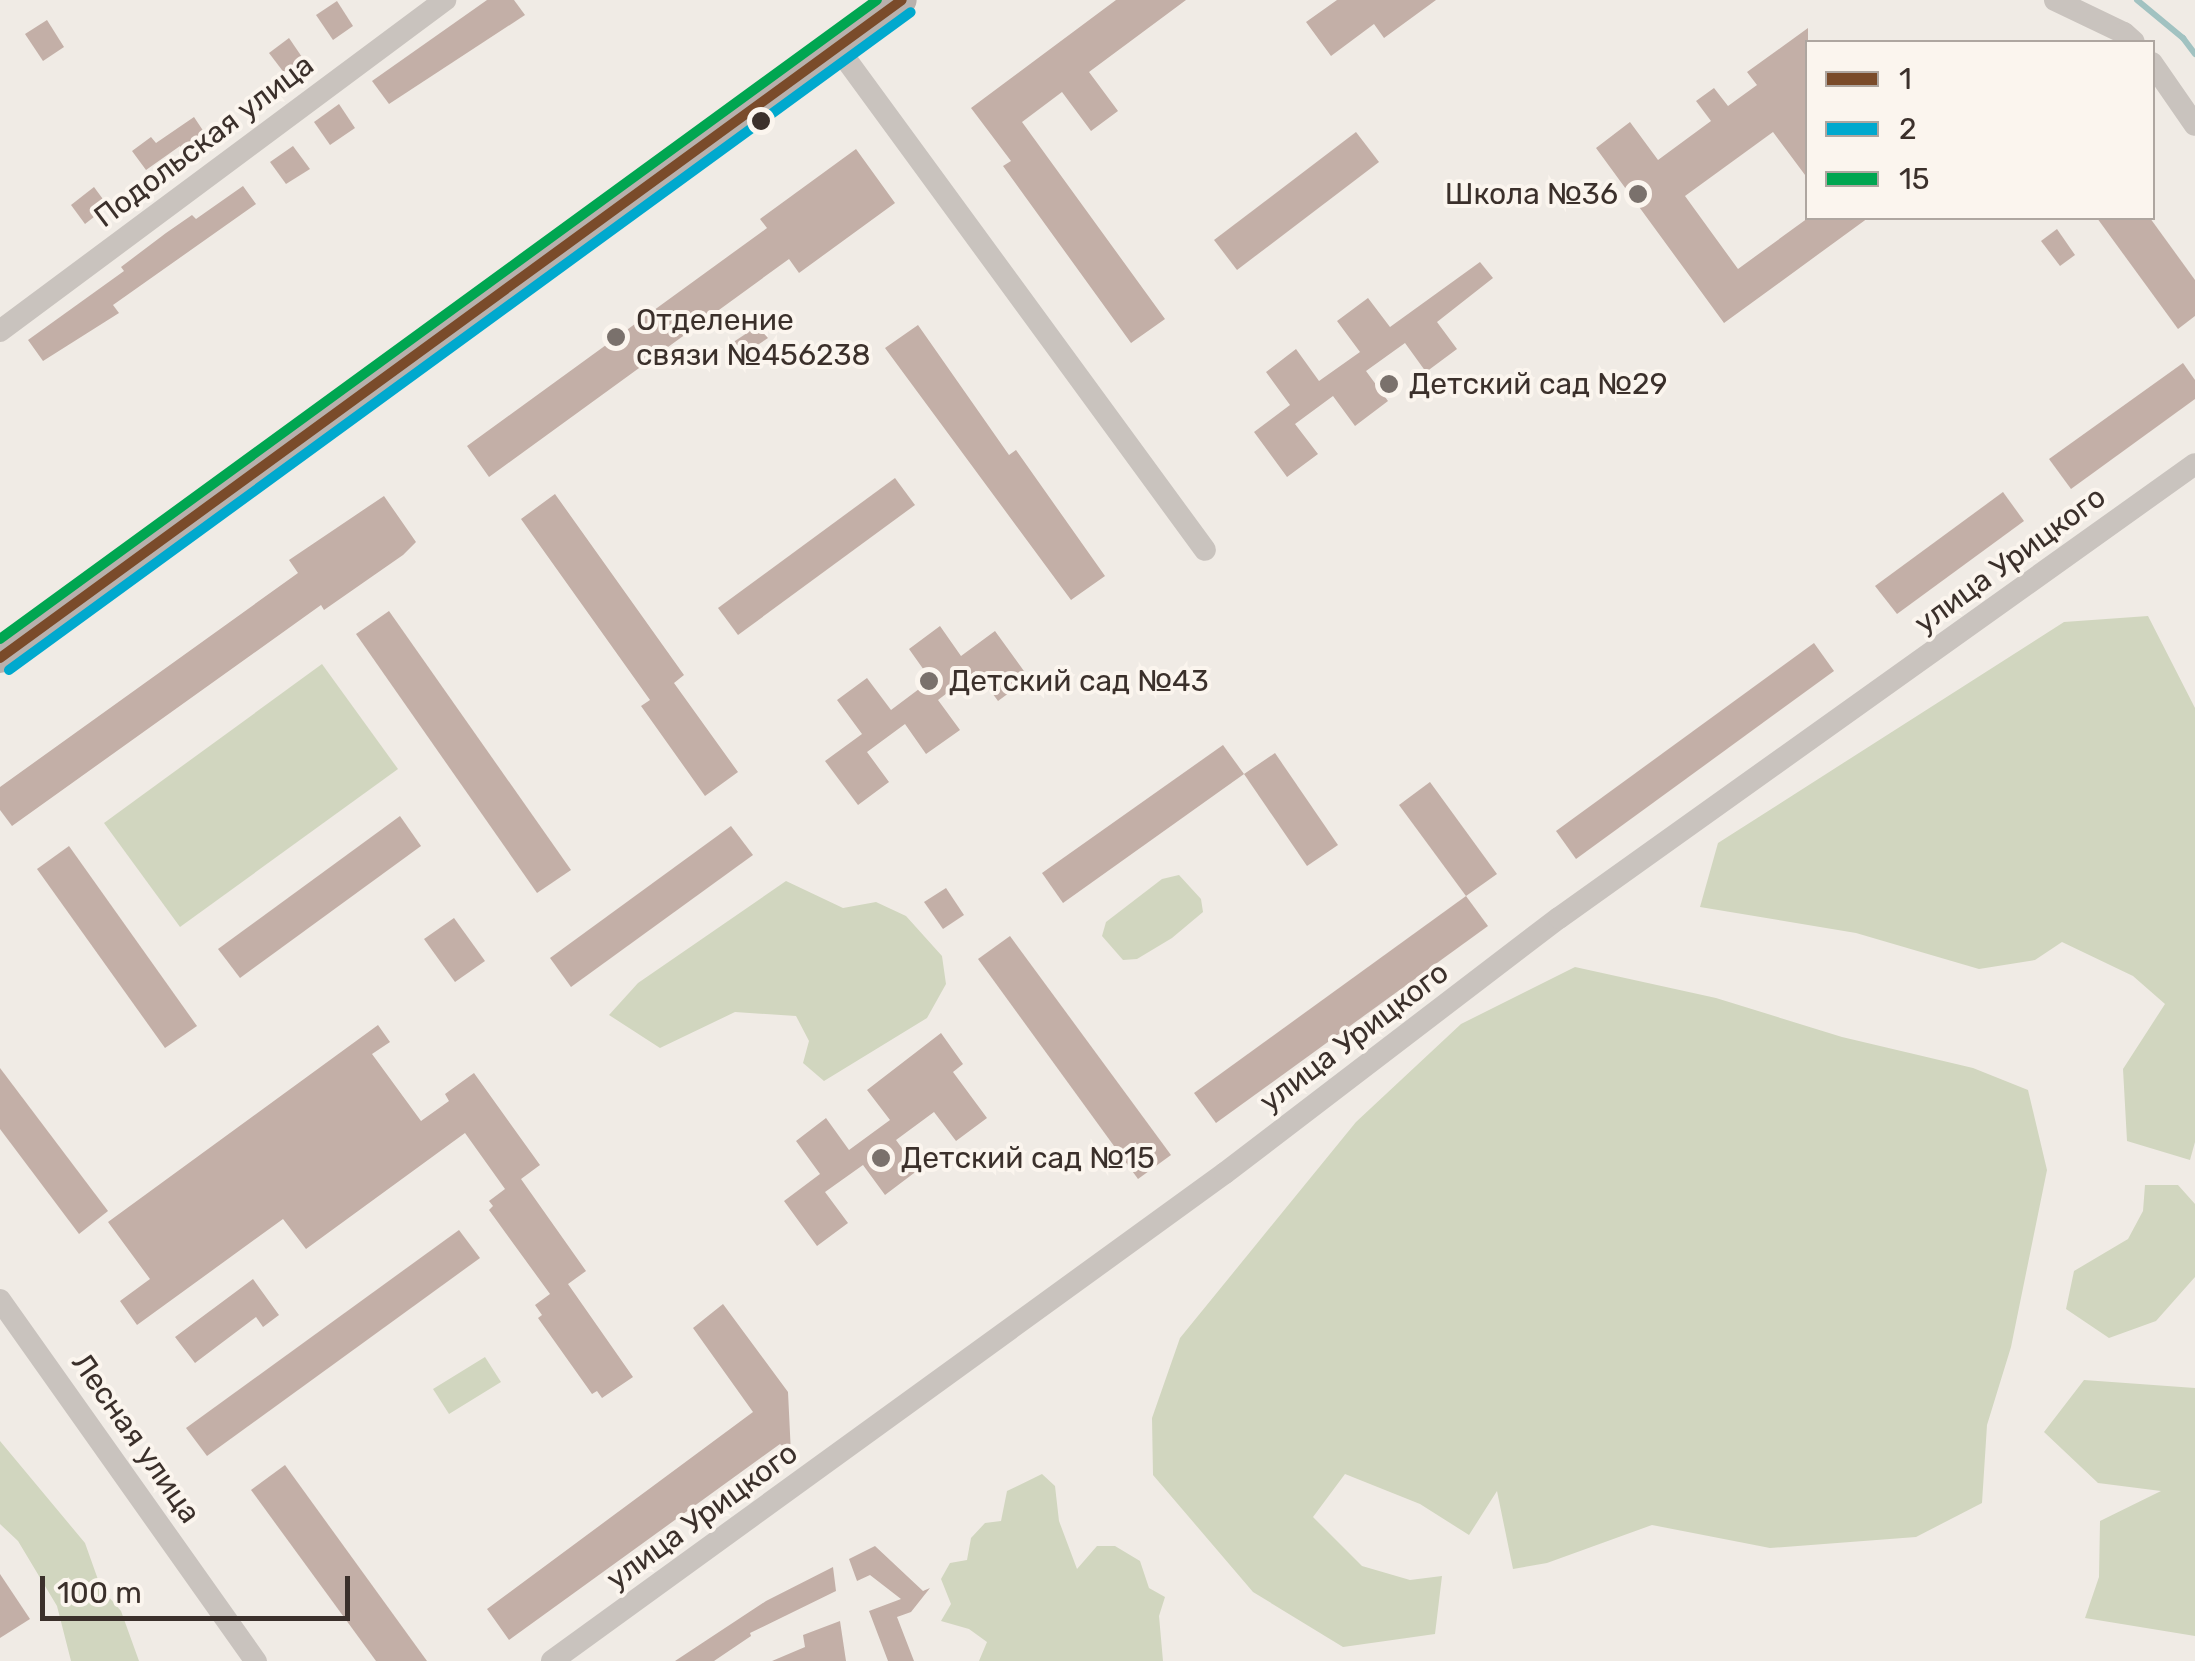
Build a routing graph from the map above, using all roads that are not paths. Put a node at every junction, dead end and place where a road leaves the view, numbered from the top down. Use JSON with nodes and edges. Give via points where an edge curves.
{"nodes":[{"id":1,"x":444,"y":0,"type":"edge"},
{"id":2,"x":902,"y":0,"type":"edge"},
{"id":3,"x":2056,"y":0,"type":"edge"},
{"id":4,"x":2132,"y":40,"type":"edge"},
{"id":5,"x":837,"y":48,"type":"junction"},
{"id":6,"x":2155,"y":67,"type":"edge"},
{"id":7,"x":2195,"y":125,"type":"edge"},
{"id":8,"x":0,"y":331,"type":"edge"},
{"id":9,"x":2195,"y":464,"type":"edge"},
{"id":10,"x":1205,"y":550,"type":"dead end"},
{"id":11,"x":0,"y":658,"type":"edge"},
{"id":12,"x":0,"y":1300,"type":"edge"},
{"id":13,"x":256,"y":1661,"type":"edge"},
{"id":14,"x":552,"y":1661,"type":"edge"}],
"edges":[{"from":1,"to":8,"type":"street","name":"Подольская улица"},
{"from":2,"to":5,"type":"main road"},
{"from":3,"to":4,"type":"street"},
{"from":5,"to":10,"type":"street"},
{"from":5,"to":11,"type":"main road"},
{"from":6,"to":7,"type":"street"},
{"from":9,"to":14,"type":"street","name":"улица Урицкого","via":[[1558,918],[1226,1173]]},
{"from":12,"to":13,"type":"street","name":"Лесная улица"}]}
